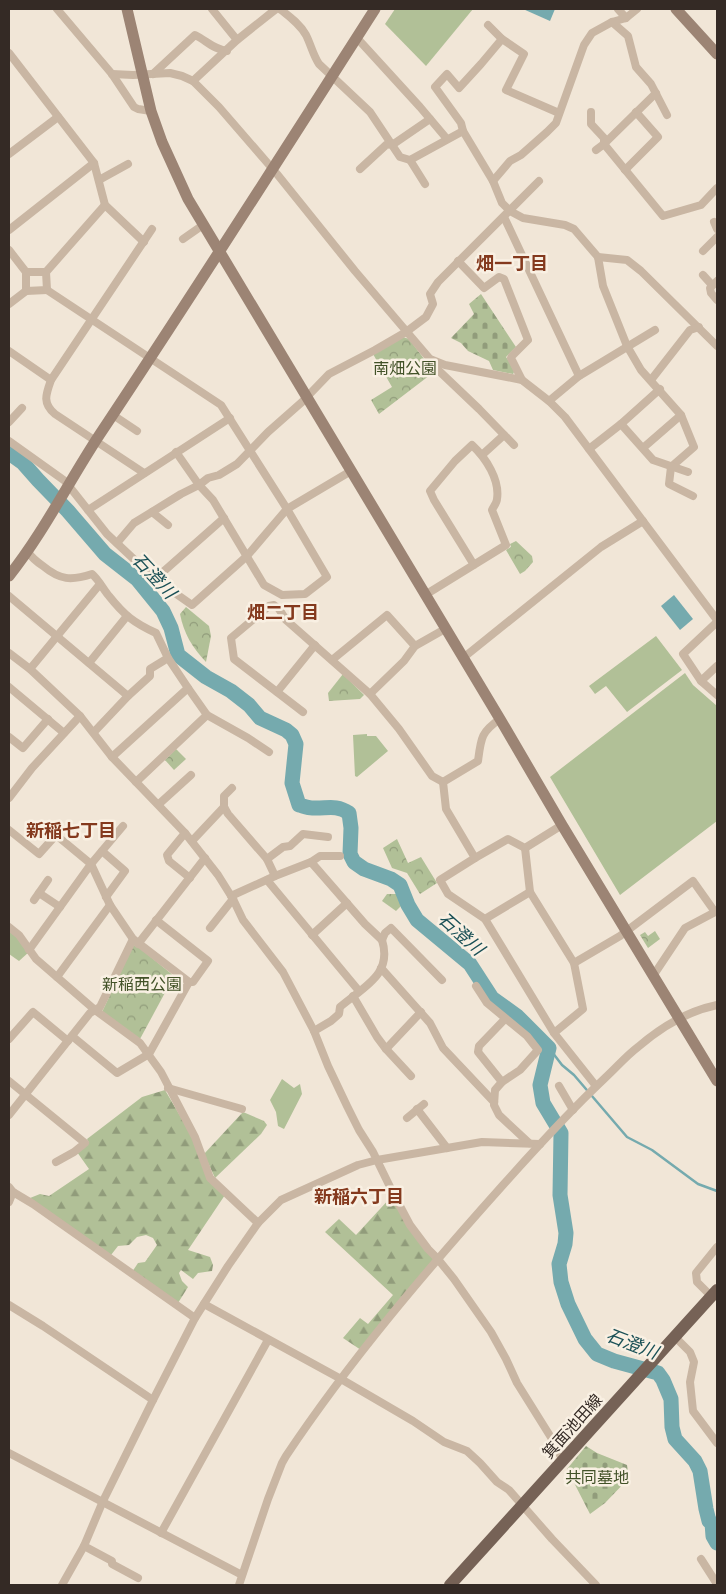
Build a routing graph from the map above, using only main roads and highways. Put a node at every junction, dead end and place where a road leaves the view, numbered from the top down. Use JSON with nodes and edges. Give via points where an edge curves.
{"nodes":[{"id":1,"x":714,"y":1293,"type":"edge"},
{"id":2,"x":450,"y":1585,"type":"edge"}],
"edges":[{"from":1,"to":2,"type":"main road","name":"箕面池田線"}]}
